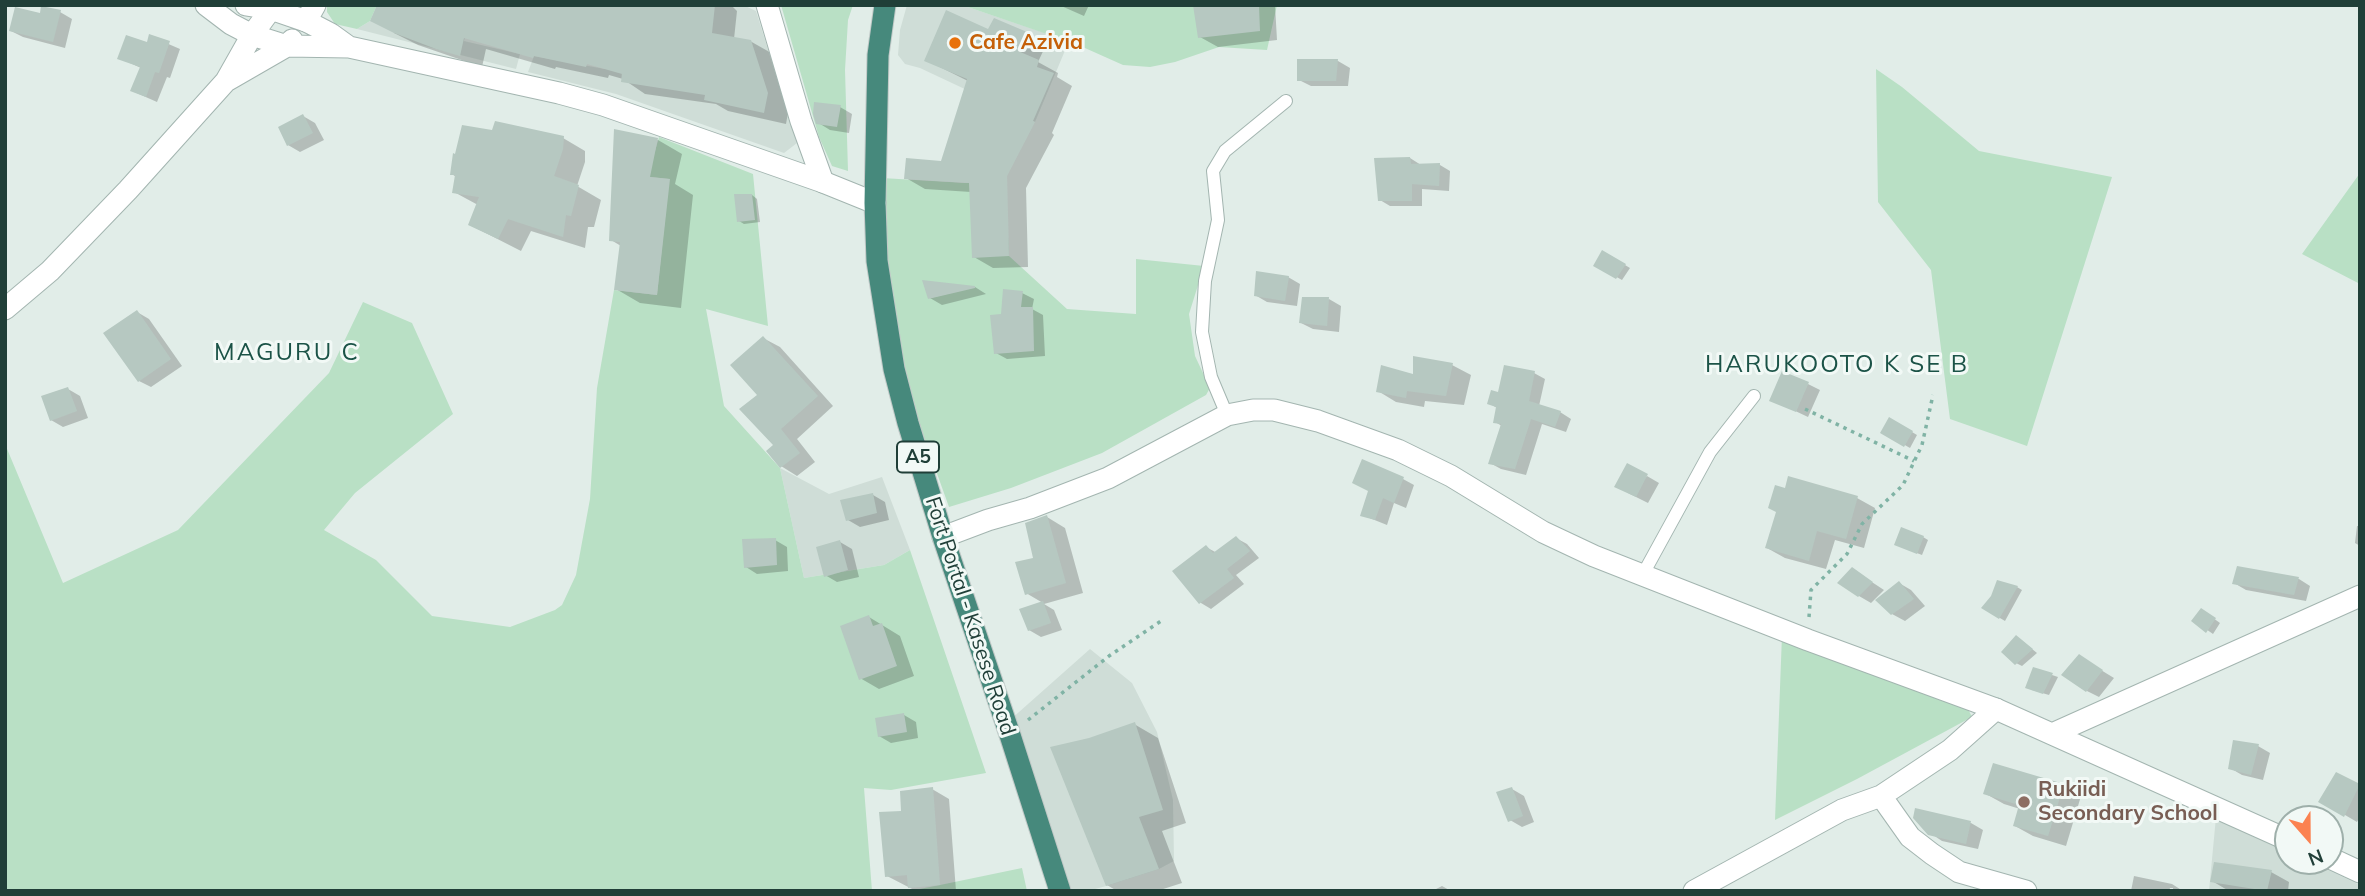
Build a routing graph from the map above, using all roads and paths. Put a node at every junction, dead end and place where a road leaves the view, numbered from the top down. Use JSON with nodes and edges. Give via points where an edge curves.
{"nodes":[{"id":1,"x":206,"y":5,"type":"edge"},
{"id":2,"x":246,"y":5,"type":"edge"},
{"id":3,"x":767,"y":5,"type":"edge"},
{"id":4,"x":885,"y":5,"type":"edge"},
{"id":5,"x":275,"y":7,"type":"edge"},
{"id":6,"x":311,"y":13,"type":"edge"},
{"id":7,"x":252,"y":35,"type":"junction"},
{"id":8,"x":287,"y":46,"type":"junction"},
{"id":9,"x":349,"y":47,"type":"junction"},
{"id":10,"x":226,"y":81,"type":"junction"},
{"id":11,"x":1286,"y":102,"type":"dead end"},
{"id":12,"x":823,"y":182,"type":"junction"},
{"id":13,"x":875,"y":203,"type":"junction"},
{"id":14,"x":5,"y":309,"type":"edge"},
{"id":15,"x":1933,"y":395,"type":"dead end"},
{"id":16,"x":1754,"y":396,"type":"dead end"},
{"id":17,"x":1805,"y":408,"type":"dead end"},
{"id":18,"x":1227,"y":415,"type":"junction"},
{"id":19,"x":1914,"y":461,"type":"junction"},
{"id":20,"x":943,"y":537,"type":"junction"},
{"id":21,"x":1642,"y":576,"type":"junction"},
{"id":22,"x":2360,"y":596,"type":"edge"},
{"id":23,"x":1161,"y":621,"type":"dead end"},
{"id":24,"x":1808,"y":640,"type":"junction"},
{"id":25,"x":1996,"y":709,"type":"junction"},
{"id":26,"x":2052,"y":734,"type":"junction"},
{"id":27,"x":1010,"y":735,"type":"junction"},
{"id":28,"x":1881,"y":796,"type":"junction"},
{"id":29,"x":2274,"y":834,"type":"edge"},
{"id":30,"x":2344,"y":865,"type":"edge"},
{"id":31,"x":2360,"y":872,"type":"edge"},
{"id":32,"x":1060,"y":891,"type":"edge"},
{"id":33,"x":1694,"y":891,"type":"edge"},
{"id":34,"x":2026,"y":891,"type":"edge"}],
"edges":[{"from":1,"to":7,"type":"street"},
{"from":2,"to":5,"type":"street"},
{"from":3,"to":12,"type":"street"},
{"from":4,"to":13,"type":"highway","name":"Fort Portal - Kasese Road","number":"A5","via":[[878,55]]},
{"from":5,"to":6,"type":"street"},
{"from":5,"to":7,"type":"street"},
{"from":6,"to":8,"type":"street"},
{"from":6,"to":9,"type":"street"},
{"from":7,"to":8,"type":"street"},
{"from":7,"to":10,"type":"street"},
{"from":8,"to":9,"type":"street"},
{"from":8,"to":10,"type":"street"},
{"from":9,"to":12,"type":"street","via":[[592,102]]},
{"from":10,"to":14,"type":"street","via":[[68,253]]},
{"from":11,"to":18,"type":"lane","via":[[1225,151],[1213,171],[1218,220],[1205,281],[1202,332],[1211,377]]},
{"from":12,"to":13,"type":"street"},
{"from":13,"to":20,"type":"highway","name":"Fort Portal - Kasese Road","number":"A5","via":[[877,261],[894,369]]},
{"from":15,"to":19,"type":"path"},
{"from":16,"to":21,"type":"lane","via":[[1710,452]]},
{"from":17,"to":19,"type":"path"},
{"from":18,"to":20,"type":"street","via":[[1108,478]]},
{"from":18,"to":21,"type":"street","via":[[1274,410],[1398,450],[1543,532]]},
{"from":19,"to":24,"type":"path","via":[[1903,485],[1862,524],[1847,554],[1811,590]]},
{"from":20,"to":27,"type":"highway","name":"Fort Portal - Kasese Road","number":"A5"},
{"from":21,"to":24,"type":"street"},
{"from":22,"to":26,"type":"street"},
{"from":23,"to":27,"type":"path"},
{"from":24,"to":25,"type":"street"},
{"from":25,"to":26,"type":"street"},
{"from":25,"to":28,"type":"street","via":[[1950,750]]},
{"from":26,"to":29,"type":"street"},
{"from":27,"to":32,"type":"highway","name":"Fort Portal - Kasese Road","number":"A5"},
{"from":28,"to":33,"type":"street","via":[[1842,810]]},
{"from":28,"to":34,"type":"street","via":[[1910,837],[1959,872]]},
{"from":30,"to":31,"type":"street"}]}
